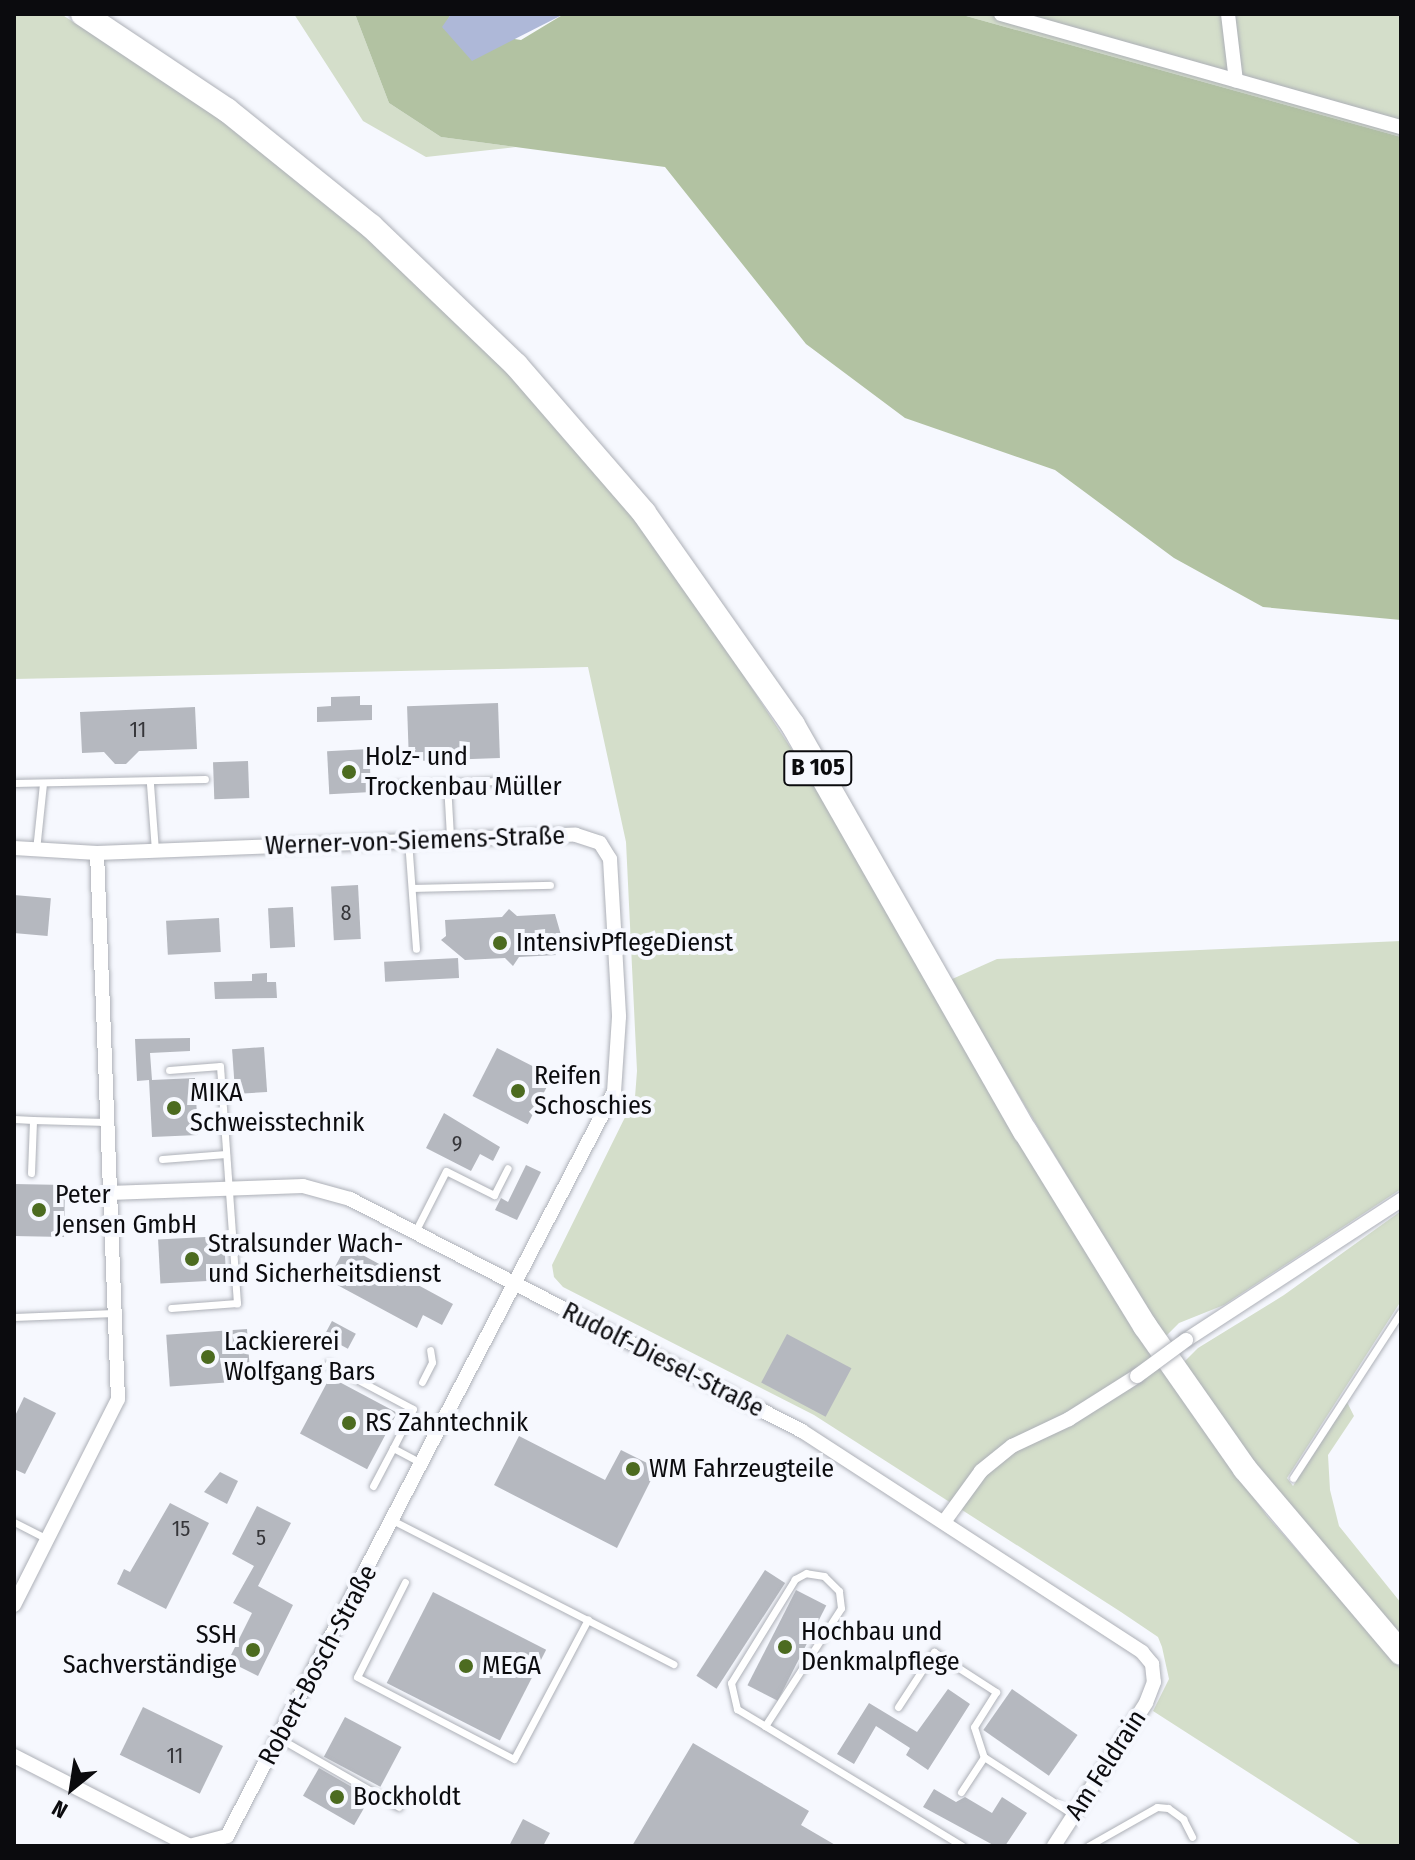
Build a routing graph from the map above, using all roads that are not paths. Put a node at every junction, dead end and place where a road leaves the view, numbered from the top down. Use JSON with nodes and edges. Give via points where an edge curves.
{"nodes":[{"id":1,"x":83,"y":14,"type":"edge"},
{"id":2,"x":1001,"y":14,"type":"edge"},
{"id":3,"x":1228,"y":14,"type":"edge"},
{"id":4,"x":1236,"y":81,"type":"junction"},
{"id":5,"x":1401,"y":127,"type":"edge"},
{"id":6,"x":205,"y":779,"type":"dead end"},
{"id":7,"x":498,"y":781,"type":"dead end"},
{"id":8,"x":14,"y":783,"type":"edge"},
{"id":9,"x":43,"y":783,"type":"junction"},
{"id":10,"x":447,"y":783,"type":"junction"},
{"id":11,"x":150,"y":784,"type":"junction"},
{"id":12,"x":393,"y":785,"type":"dead end"},
{"id":13,"x":450,"y":837,"type":"junction"},
{"id":14,"x":407,"y":838,"type":"junction"},
{"id":15,"x":14,"y":848,"type":"edge"},
{"id":16,"x":36,"y":850,"type":"junction"},
{"id":17,"x":155,"y":851,"type":"junction"},
{"id":18,"x":97,"y":853,"type":"junction"},
{"id":19,"x":550,"y":885,"type":"dead end"},
{"id":20,"x":414,"y":888,"type":"junction"},
{"id":21,"x":416,"y":949,"type":"dead end"},
{"id":22,"x":169,"y":1070,"type":"dead end"},
{"id":23,"x":14,"y":1119,"type":"edge"},
{"id":24,"x":33,"y":1120,"type":"junction"},
{"id":25,"x":106,"y":1122,"type":"junction"},
{"id":26,"x":226,"y":1154,"type":"junction"},
{"id":27,"x":162,"y":1159,"type":"dead end"},
{"id":28,"x":508,"y":1168,"type":"dead end"},
{"id":29,"x":31,"y":1173,"type":"dead end"},
{"id":30,"x":228,"y":1187,"type":"junction"},
{"id":31,"x":109,"y":1193,"type":"junction"},
{"id":32,"x":1401,"y":1200,"type":"edge"},
{"id":33,"x":415,"y":1232,"type":"junction"},
{"id":34,"x":514,"y":1283,"type":"junction"},
{"id":35,"x":171,"y":1308,"type":"dead end"},
{"id":36,"x":1401,"y":1312,"type":"edge"},
{"id":37,"x":116,"y":1313,"type":"junction"},
{"id":38,"x":14,"y":1317,"type":"edge"},
{"id":39,"x":430,"y":1350,"type":"dead end"},
{"id":40,"x":328,"y":1364,"type":"dead end"},
{"id":41,"x":422,"y":1382,"type":"dead end"},
{"id":42,"x":393,"y":1448,"type":"junction"},
{"id":43,"x":423,"y":1464,"type":"junction"},
{"id":44,"x":1293,"y":1478,"type":"dead end"},
{"id":45,"x":373,"y":1486,"type":"dead end"},
{"id":46,"x":394,"y":1521,"type":"junction"},
{"id":47,"x":14,"y":1522,"type":"edge"},
{"id":48,"x":944,"y":1522,"type":"junction"},
{"id":49,"x":48,"y":1540,"type":"junction"},
{"id":50,"x":405,"y":1582,"type":"dead end"},
{"id":51,"x":14,"y":1605,"type":"edge"},
{"id":52,"x":588,"y":1619,"type":"junction"},
{"id":53,"x":1401,"y":1653,"type":"edge"},
{"id":54,"x":674,"y":1664,"type":"dead end"},
{"id":55,"x":1154,"y":1682,"type":"joint"},
{"id":56,"x":898,"y":1707,"type":"dead end"},
{"id":57,"x":765,"y":1726,"type":"junction"},
{"id":58,"x":279,"y":1738,"type":"junction"},
{"id":59,"x":14,"y":1756,"type":"edge"},
{"id":60,"x":984,"y":1757,"type":"junction"},
{"id":61,"x":961,"y":1792,"type":"dead end"},
{"id":62,"x":399,"y":1807,"type":"dead end"},
{"id":63,"x":1074,"y":1815,"type":"junction"},
{"id":64,"x":1192,"y":1837,"type":"dead end"},
{"id":65,"x":1059,"y":1844,"type":"edge"},
{"id":66,"x":962,"y":1846,"type":"edge"},
{"id":67,"x":1088,"y":1846,"type":"edge"}],
"edges":[{"from":1,"to":53,"type":"highway","number":"B 105","via":[[227,110],[371,226],[516,365],[644,513],[793,725],[1041,1157],[1153,1338],[1245,1469]]},
{"from":2,"to":4,"type":"street"},
{"from":3,"to":4,"type":"street"},
{"from":4,"to":5,"type":"street"},
{"from":6,"to":11,"type":"lane"},
{"from":7,"to":10,"type":"lane"},
{"from":8,"to":9,"type":"lane"},
{"from":9,"to":11,"type":"lane"},
{"from":9,"to":16,"type":"lane"},
{"from":10,"to":12,"type":"lane"},
{"from":10,"to":13,"type":"lane"},
{"from":11,"to":17,"type":"lane"},
{"from":13,"to":14,"type":"street","name":"Werner-von-Siemens-Straße"},
{"from":13,"to":34,"type":"street","name":"Werner-von-Siemens-Straße","via":[[576,835],[600,843],[610,859],[619,1017],[614,1092]]},
{"from":14,"to":17,"type":"street","name":"Werner-von-Siemens-Straße"},
{"from":14,"to":20,"type":"lane"},
{"from":15,"to":16,"type":"street","name":"Werner-von-Siemens-Straße"},
{"from":16,"to":18,"type":"street","name":"Werner-von-Siemens-Straße"},
{"from":17,"to":18,"type":"street","name":"Werner-von-Siemens-Straße"},
{"from":18,"to":25,"type":"street"},
{"from":19,"to":20,"type":"lane"},
{"from":20,"to":21,"type":"lane"},
{"from":22,"to":26,"type":"lane","via":[[220,1066]]},
{"from":23,"to":24,"type":"lane"},
{"from":24,"to":25,"type":"lane"},
{"from":24,"to":29,"type":"lane"},
{"from":25,"to":31,"type":"street"},
{"from":26,"to":27,"type":"lane"},
{"from":26,"to":30,"type":"lane"},
{"from":28,"to":33,"type":"lane","via":[[494,1195],[446,1171]]},
{"from":30,"to":31,"type":"street","name":"Rudolf-Diesel-Straße"},
{"from":30,"to":33,"type":"street","name":"Rudolf-Diesel-Straße","via":[[325,1190]]},
{"from":30,"to":35,"type":"lane","via":[[237,1303]]},
{"from":31,"to":37,"type":"street"},
{"from":32,"to":48,"type":"street","bridge":true,"via":[[1137,1376],[1069,1419],[1012,1446],[981,1471]]},
{"from":33,"to":34,"type":"street","name":"Rudolf-Diesel-Straße"},
{"from":34,"to":43,"type":"street","name":"Robert-Bosch-Straße"},
{"from":34,"to":48,"type":"street","name":"Rudolf-Diesel-Straße","via":[[802,1431]]},
{"from":36,"to":44,"type":"lane"},
{"from":37,"to":38,"type":"lane"},
{"from":37,"to":49,"type":"street","via":[[118,1399]]},
{"from":39,"to":41,"type":"lane","via":[[432,1362]]},
{"from":40,"to":42,"type":"lane","via":[[413,1409]]},
{"from":42,"to":43,"type":"lane"},
{"from":42,"to":45,"type":"lane"},
{"from":43,"to":46,"type":"street","name":"Robert-Bosch-Straße"},
{"from":46,"to":52,"type":"lane"},
{"from":46,"to":58,"type":"street","name":"Robert-Bosch-Straße"},
{"from":47,"to":49,"type":"lane"},
{"from":48,"to":55,"type":"street","name":"Rudolf-Diesel-Straße","via":[[1142,1652],[1152,1664]]},
{"from":49,"to":51,"type":"street"},
{"from":50,"to":52,"type":"lane","via":[[357,1677],[514,1759]]},
{"from":52,"to":54,"type":"lane"},
{"from":55,"to":63,"type":"street","name":"Am Feldrain"},
{"from":56,"to":60,"type":"lane","via":[[934,1652],[996,1692],[974,1727]]},
{"from":57,"to":57,"type":"lane","via":[[737,1709],[731,1683],[795,1579],[806,1573],[824,1576],[839,1591],[841,1608]]},
{"from":57,"to":66,"type":"lane"},
{"from":58,"to":59,"type":"street","name":"Robert-Bosch-Straße","via":[[227,1836],[190,1846]]},
{"from":58,"to":62,"type":"lane"},
{"from":60,"to":61,"type":"lane"},
{"from":60,"to":63,"type":"lane"},
{"from":63,"to":65,"type":"street","name":"Am Feldrain"},
{"from":64,"to":67,"type":"lane","via":[[1183,1819],[1157,1807]]}]}
